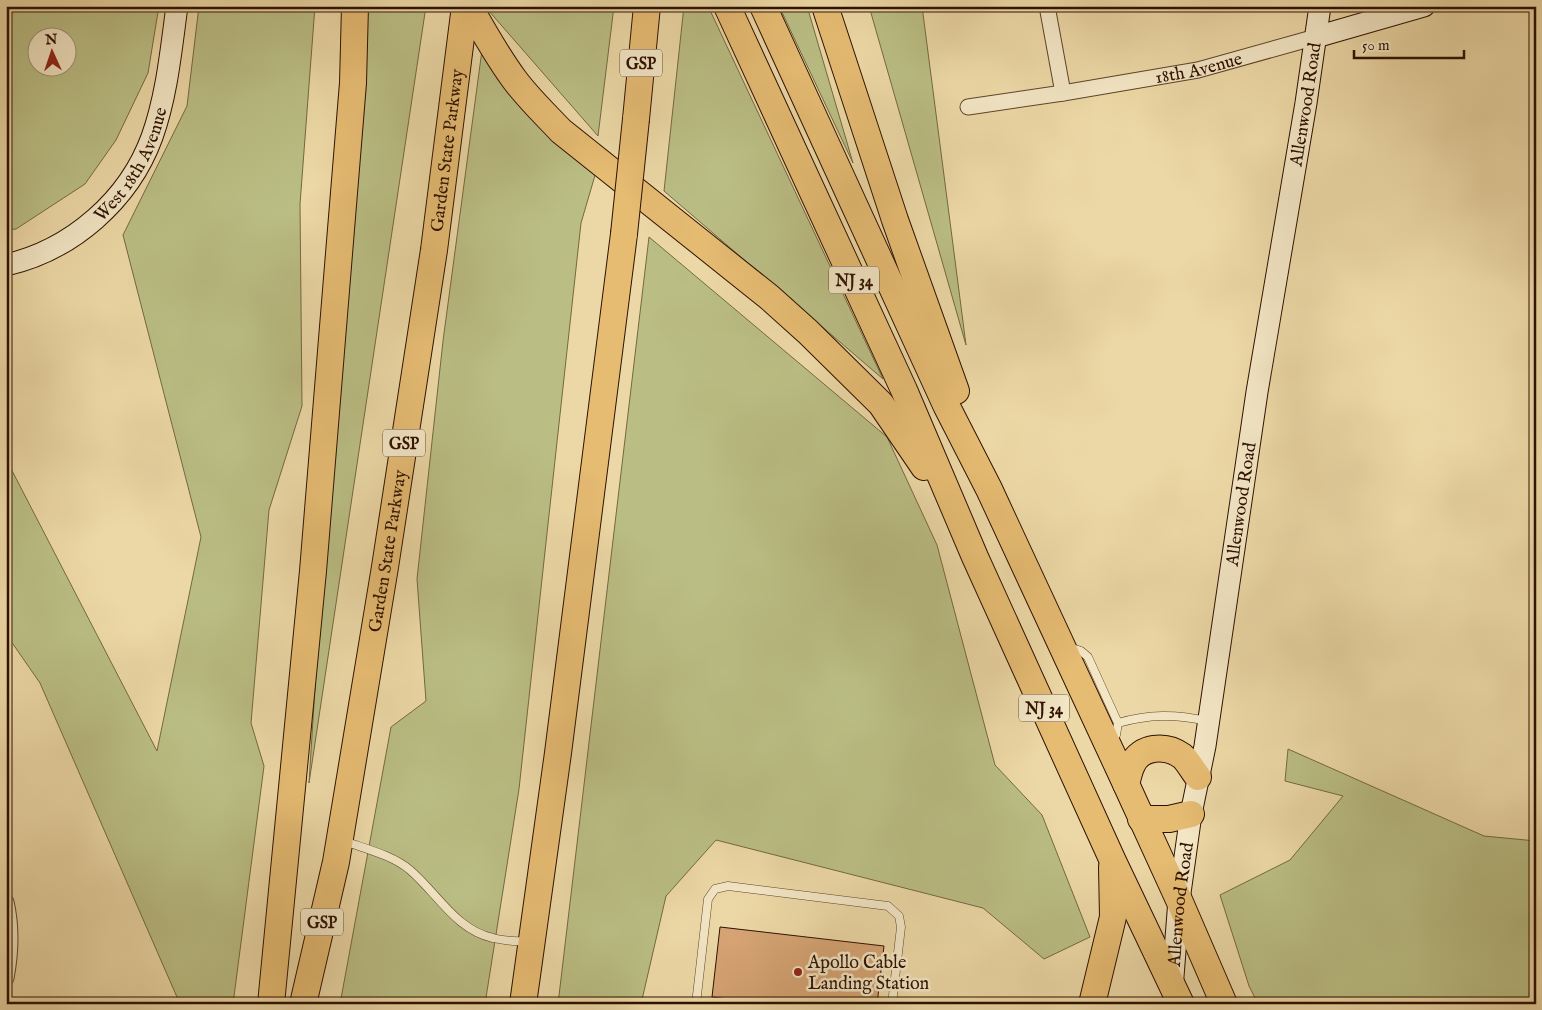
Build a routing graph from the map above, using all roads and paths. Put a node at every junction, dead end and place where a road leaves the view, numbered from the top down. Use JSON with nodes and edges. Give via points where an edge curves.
{"nodes":[{"id":1,"x":177,"y":6,"type":"edge"},
{"id":2,"x":355,"y":6,"type":"edge"},
{"id":3,"x":465,"y":6,"type":"edge"},
{"id":4,"x":469,"y":6,"type":"edge"},
{"id":5,"x":646,"y":6,"type":"edge"},
{"id":6,"x":727,"y":6,"type":"edge"},
{"id":7,"x":763,"y":6,"type":"edge"},
{"id":8,"x":825,"y":6,"type":"edge"},
{"id":9,"x":1047,"y":6,"type":"edge"},
{"id":10,"x":1320,"y":6,"type":"edge"},
{"id":11,"x":1424,"y":6,"type":"edge"},
{"id":12,"x":1316,"y":37,"type":"junction"},
{"id":13,"x":1063,"y":93,"type":"junction"},
{"id":14,"x":968,"y":107,"type":"dead end"},
{"id":15,"x":6,"y":265,"type":"edge"},
{"id":16,"x":989,"y":488,"type":"junction"},
{"id":17,"x":975,"y":556,"type":"junction"},
{"id":18,"x":1208,"y":721,"type":"junction"},
{"id":19,"x":1113,"y":734,"type":"junction"},
{"id":20,"x":1198,"y":778,"type":"junction"},
{"id":21,"x":1126,"y":784,"type":"junction"},
{"id":22,"x":1191,"y":814,"type":"junction"},
{"id":23,"x":1141,"y":819,"type":"junction"},
{"id":24,"x":339,"y":840,"type":"junction"},
{"id":25,"x":1112,"y":859,"type":"junction"},
{"id":26,"x":1179,"y":900,"type":"junction"},
{"id":27,"x":6,"y":902,"type":"edge"},
{"id":28,"x":532,"y":943,"type":"junction"},
{"id":29,"x":6,"y":978,"type":"edge"},
{"id":30,"x":1175,"y":997,"type":"edge"},
{"id":31,"x":271,"y":1004,"type":"edge"},
{"id":32,"x":303,"y":1004,"type":"edge"},
{"id":33,"x":523,"y":1004,"type":"edge"},
{"id":34,"x":696,"y":1004,"type":"edge"},
{"id":35,"x":892,"y":1004,"type":"edge"},
{"id":36,"x":1092,"y":1004,"type":"edge"},
{"id":37,"x":1224,"y":1004,"type":"edge"}],
"edges":[{"from":1,"to":15,"type":"street","name":"West 18th Avenue","via":[[164,96],[152,136],[134,173],[111,204],[80,231],[43,252]]},
{"from":2,"to":31,"type":"highway","via":[[353,83],[314,571]]},
{"from":3,"to":24,"type":"highway","name":"Garden State Parkway","number":"GSP","via":[[434,250]]},
{"from":4,"to":17,"type":"highway","via":[[514,79],[561,130],[769,297],[881,404],[913,450]]},
{"from":5,"to":28,"type":"highway","number":"GSP","bridge":true,"via":[[624,234]]},
{"from":6,"to":17,"type":"highway","number":"NJ 34","via":[[904,390]]},
{"from":7,"to":16,"type":"highway","number":"NJ 34","via":[[946,405]]},
{"from":8,"to":16,"type":"highway","via":[[895,220]]},
{"from":9,"to":13,"type":"street"},
{"from":10,"to":12,"type":"street","name":"Allenwood Road"},
{"from":11,"to":12,"type":"street","name":"18th Avenue"},
{"from":12,"to":13,"type":"street","name":"18th Avenue","via":[[1198,70]]},
{"from":12,"to":18,"type":"street","name":"Allenwood Road","via":[[1257,392]]},
{"from":13,"to":14,"type":"street","name":"18th Avenue"},
{"from":16,"to":19,"type":"highway","via":[[1061,644]]},
{"from":17,"to":25,"type":"highway","number":"NJ 34"},
{"from":18,"to":19,"type":"lane","via":[[1165,715],[1139,717]]},
{"from":18,"to":20,"type":"street","name":"Allenwood Road"},
{"from":19,"to":21,"type":"highway"},
{"from":20,"to":21,"type":"highway","via":[[1182,756],[1160,748],[1145,751],[1132,764]]},
{"from":20,"to":22,"type":"street","name":"Allenwood Road"},
{"from":21,"to":23,"type":"highway"},
{"from":22,"to":23,"type":"highway","via":[[1169,819]]},
{"from":22,"to":26,"type":"street","name":"Allenwood Road"},
{"from":23,"to":26,"type":"highway"},
{"from":24,"to":28,"type":"lane","via":[[389,857],[410,870],[461,922],[472,929],[491,938]]},
{"from":24,"to":32,"type":"highway","name":"Garden State Parkway","number":"GSP"},
{"from":25,"to":30,"type":"highway","number":"NJ 34"},
{"from":25,"to":36,"type":"highway","via":[[1113,917]]},
{"from":26,"to":30,"type":"street","name":"Allenwood Road"},
{"from":26,"to":37,"type":"highway"},
{"from":27,"to":29,"type":"street","via":[[10,935]]},
{"from":28,"to":33,"type":"highway","number":"GSP"},
{"from":34,"to":35,"type":"lane","via":[[708,899],[715,889],[728,886],[888,906],[899,916],[901,927]]}]}
